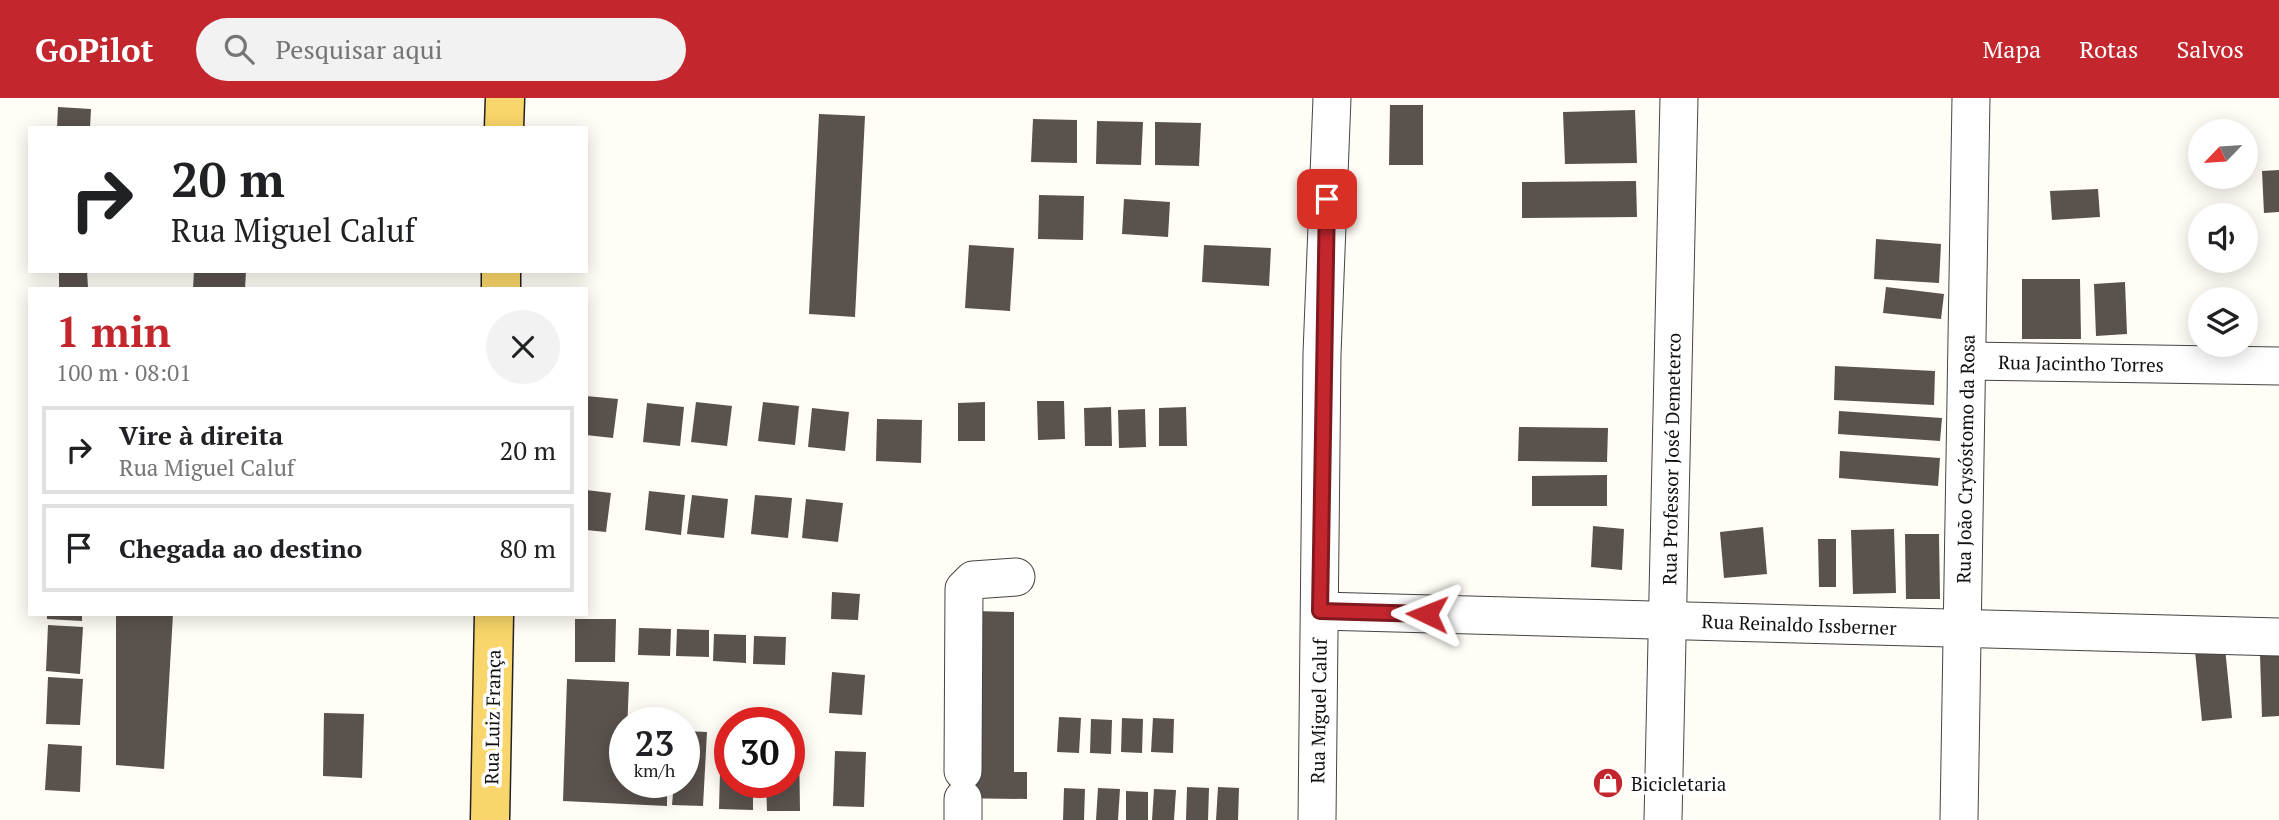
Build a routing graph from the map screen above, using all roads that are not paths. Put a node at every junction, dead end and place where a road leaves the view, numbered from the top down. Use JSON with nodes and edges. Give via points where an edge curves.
{"nodes":[{"id":1,"x":505,"y":98,"type":"edge"},
{"id":2,"x":1332,"y":98,"type":"edge"},
{"id":3,"x":1679,"y":98,"type":"edge"},
{"id":4,"x":1971,"y":98,"type":"edge"},
{"id":5,"x":504,"y":126,"type":"edge"},
{"id":6,"x":1967,"y":361,"type":"junction"},
{"id":7,"x":2279,"y":366,"type":"edge"},
{"id":8,"x":1016,"y":577,"type":"dead end"},
{"id":9,"x":1320,"y":611,"type":"junction"},
{"id":10,"x":494,"y":616,"type":"edge"},
{"id":11,"x":1667,"y":620,"type":"junction"},
{"id":12,"x":1962,"y":628,"type":"junction"},
{"id":13,"x":2279,"y":637,"type":"edge"},
{"id":14,"x":963,"y":797,"type":"edge"},
{"id":15,"x":489,"y":820,"type":"edge"},
{"id":16,"x":1317,"y":820,"type":"edge"},
{"id":17,"x":1663,"y":820,"type":"edge"},
{"id":18,"x":1959,"y":820,"type":"edge"}],
"edges":[{"from":1,"to":5,"type":"main road"},
{"from":2,"to":9,"type":"street","name":"Rua Miguel Caluf","via":[[1322,354]]},
{"from":3,"to":11,"type":"street","name":"Rua Professor José Demeterco"},
{"from":4,"to":6,"type":"street","name":"Rua João Crysóstomo da Rosa"},
{"from":6,"to":7,"type":"street","name":"Rua Jacintho Torres"},
{"from":6,"to":12,"type":"street","name":"Rua João Crysóstomo da Rosa"},
{"from":8,"to":14,"type":"street","via":[[973,580],[964,589]]},
{"from":9,"to":11,"type":"street","name":"Rua Reinaldo Issberner"},
{"from":9,"to":16,"type":"street","name":"Rua Miguel Caluf"},
{"from":10,"to":15,"type":"main road","name":"Rua Luiz França"},
{"from":11,"to":12,"type":"street","name":"Rua Reinaldo Issberner"},
{"from":11,"to":17,"type":"street","name":"Rua Professor José Demeterco"},
{"from":12,"to":13,"type":"street","name":"Rua Reinaldo Issberner"},
{"from":12,"to":18,"type":"street","name":"Rua João Crysóstomo da Rosa"}]}
